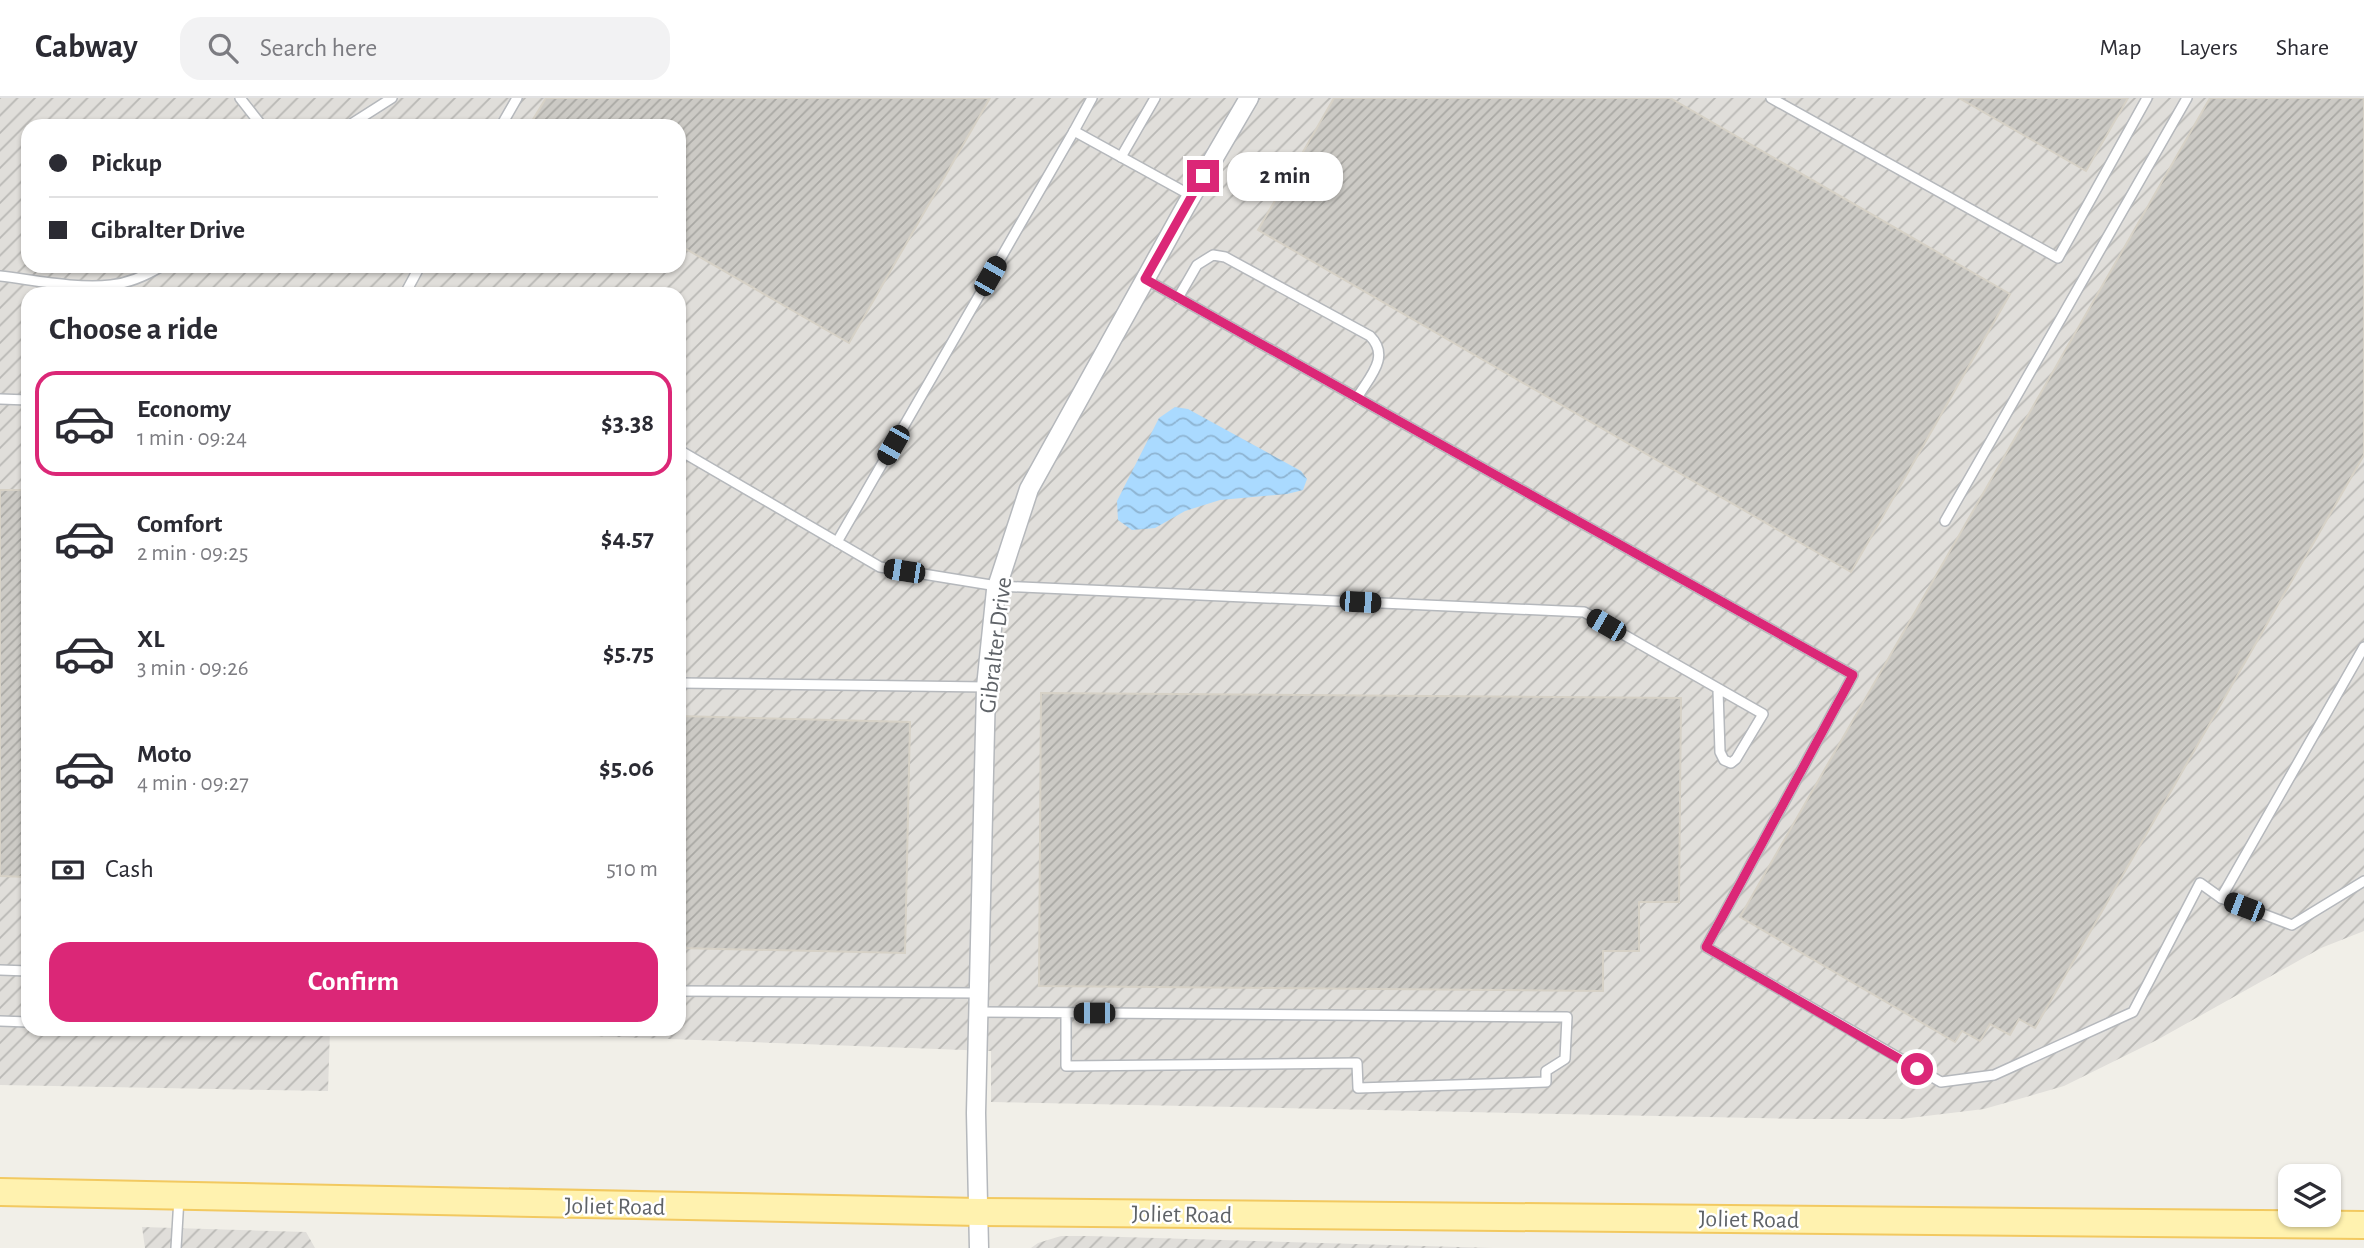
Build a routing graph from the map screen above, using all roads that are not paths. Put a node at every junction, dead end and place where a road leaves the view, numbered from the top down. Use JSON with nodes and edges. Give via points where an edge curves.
{"nodes":[{"id":1,"x":240,"y":98,"type":"edge"},
{"id":2,"x":392,"y":98,"type":"edge"},
{"id":3,"x":517,"y":98,"type":"edge"},
{"id":4,"x":1092,"y":98,"type":"edge"},
{"id":5,"x":1155,"y":98,"type":"edge"},
{"id":6,"x":1249,"y":98,"type":"edge"},
{"id":7,"x":1771,"y":98,"type":"edge"},
{"id":8,"x":2147,"y":98,"type":"edge"},
{"id":9,"x":2187,"y":98,"type":"edge"},
{"id":10,"x":256,"y":119,"type":"edge"},
{"id":11,"x":359,"y":119,"type":"edge"},
{"id":12,"x":505,"y":119,"type":"edge"},
{"id":13,"x":1074,"y":131,"type":"junction"},
{"id":14,"x":1121,"y":157,"type":"junction"},
{"id":15,"x":1192,"y":196,"type":"junction"},
{"id":16,"x":147,"y":273,"type":"edge"},
{"id":17,"x":0,"y":276,"type":"edge"},
{"id":18,"x":1145,"y":279,"type":"junction"},
{"id":19,"x":1178,"y":298,"type":"junction"},
{"id":20,"x":1357,"y":398,"type":"junction"},
{"id":21,"x":0,"y":399,"type":"edge"},
{"id":22,"x":21,"y":400,"type":"edge"},
{"id":23,"x":686,"y":454,"type":"edge"},
{"id":24,"x":1945,"y":520,"type":"dead end"},
{"id":25,"x":837,"y":542,"type":"junction"},
{"id":26,"x":997,"y":586,"type":"junction"},
{"id":27,"x":2364,"y":647,"type":"edge"},
{"id":28,"x":686,"y":683,"type":"edge"},
{"id":29,"x":986,"y":687,"type":"junction"},
{"id":30,"x":1718,"y":690,"type":"junction"},
{"id":31,"x":2364,"y":881,"type":"edge"},
{"id":32,"x":2221,"y":898,"type":"junction"},
{"id":33,"x":0,"y":970,"type":"edge"},
{"id":34,"x":21,"y":971,"type":"edge"},
{"id":35,"x":686,"y":991,"type":"edge"},
{"id":36,"x":979,"y":993,"type":"junction"},
{"id":37,"x":979,"y":1012,"type":"junction"},
{"id":38,"x":1066,"y":1013,"type":"junction"},
{"id":39,"x":0,"y":1021,"type":"edge"},
{"id":40,"x":21,"y":1022,"type":"edge"},
{"id":41,"x":0,"y":1192,"type":"edge"},
{"id":42,"x":179,"y":1196,"type":"junction"},
{"id":43,"x":979,"y":1212,"type":"junction"},
{"id":44,"x":2364,"y":1225,"type":"edge"},
{"id":45,"x":176,"y":1248,"type":"edge"},
{"id":46,"x":979,"y":1248,"type":"edge"}],
"edges":[{"from":1,"to":10,"type":"lane"},
{"from":2,"to":11,"type":"lane"},
{"from":3,"to":12,"type":"lane"},
{"from":4,"to":13,"type":"lane"},
{"from":5,"to":14,"type":"lane"},
{"from":6,"to":15,"type":"street","name":"Gibralter Drive"},
{"from":7,"to":8,"type":"lane","via":[[2058,258]]},
{"from":9,"to":24,"type":"lane"},
{"from":13,"to":14,"type":"lane"},
{"from":13,"to":25,"type":"lane"},
{"from":14,"to":15,"type":"lane"},
{"from":15,"to":18,"type":"street","name":"Gibralter Drive"},
{"from":16,"to":17,"type":"lane","via":[[111,285],[88,286]]},
{"from":18,"to":19,"type":"lane"},
{"from":18,"to":26,"type":"street","name":"Gibralter Drive","via":[[1029,489]]},
{"from":19,"to":20,"type":"lane"},
{"from":19,"to":20,"type":"lane","via":[[1197,265],[1213,255],[1225,257],[1370,336],[1380,349],[1380,360]]},
{"from":20,"to":32,"type":"lane","via":[[1853,675],[1706,947],[1941,1082],[1994,1075],[2133,1012],[2200,883]]},
{"from":21,"to":22,"type":"lane"},
{"from":23,"to":25,"type":"lane"},
{"from":25,"to":26,"type":"lane","via":[[880,567]]},
{"from":26,"to":29,"type":"street","name":"Gibralter Drive"},
{"from":26,"to":30,"type":"lane","via":[[1584,612]]},
{"from":27,"to":32,"type":"lane"},
{"from":28,"to":29,"type":"lane"},
{"from":29,"to":36,"type":"street","name":"Gibralter Drive"},
{"from":30,"to":30,"type":"lane","via":[[1763,714],[1731,763],[1720,752]]},
{"from":31,"to":32,"type":"lane","via":[[2292,925]]},
{"from":33,"to":34,"type":"lane"},
{"from":35,"to":36,"type":"lane"},
{"from":36,"to":37,"type":"street","name":"Gibralter Drive"},
{"from":37,"to":38,"type":"lane"},
{"from":37,"to":43,"type":"street","name":"Gibralter Drive"},
{"from":38,"to":38,"type":"lane","via":[[1567,1017],[1565,1059],[1546,1071],[1546,1082],[1358,1088],[1357,1063],[1066,1066]]},
{"from":39,"to":40,"type":"lane"},
{"from":41,"to":42,"type":"main road","name":"Joliet Road"},
{"from":42,"to":43,"type":"main road","name":"Joliet Road"},
{"from":42,"to":45,"type":"lane"},
{"from":43,"to":44,"type":"main road","name":"Joliet Road"},
{"from":43,"to":46,"type":"street","name":"Gibralter Drive"}]}
